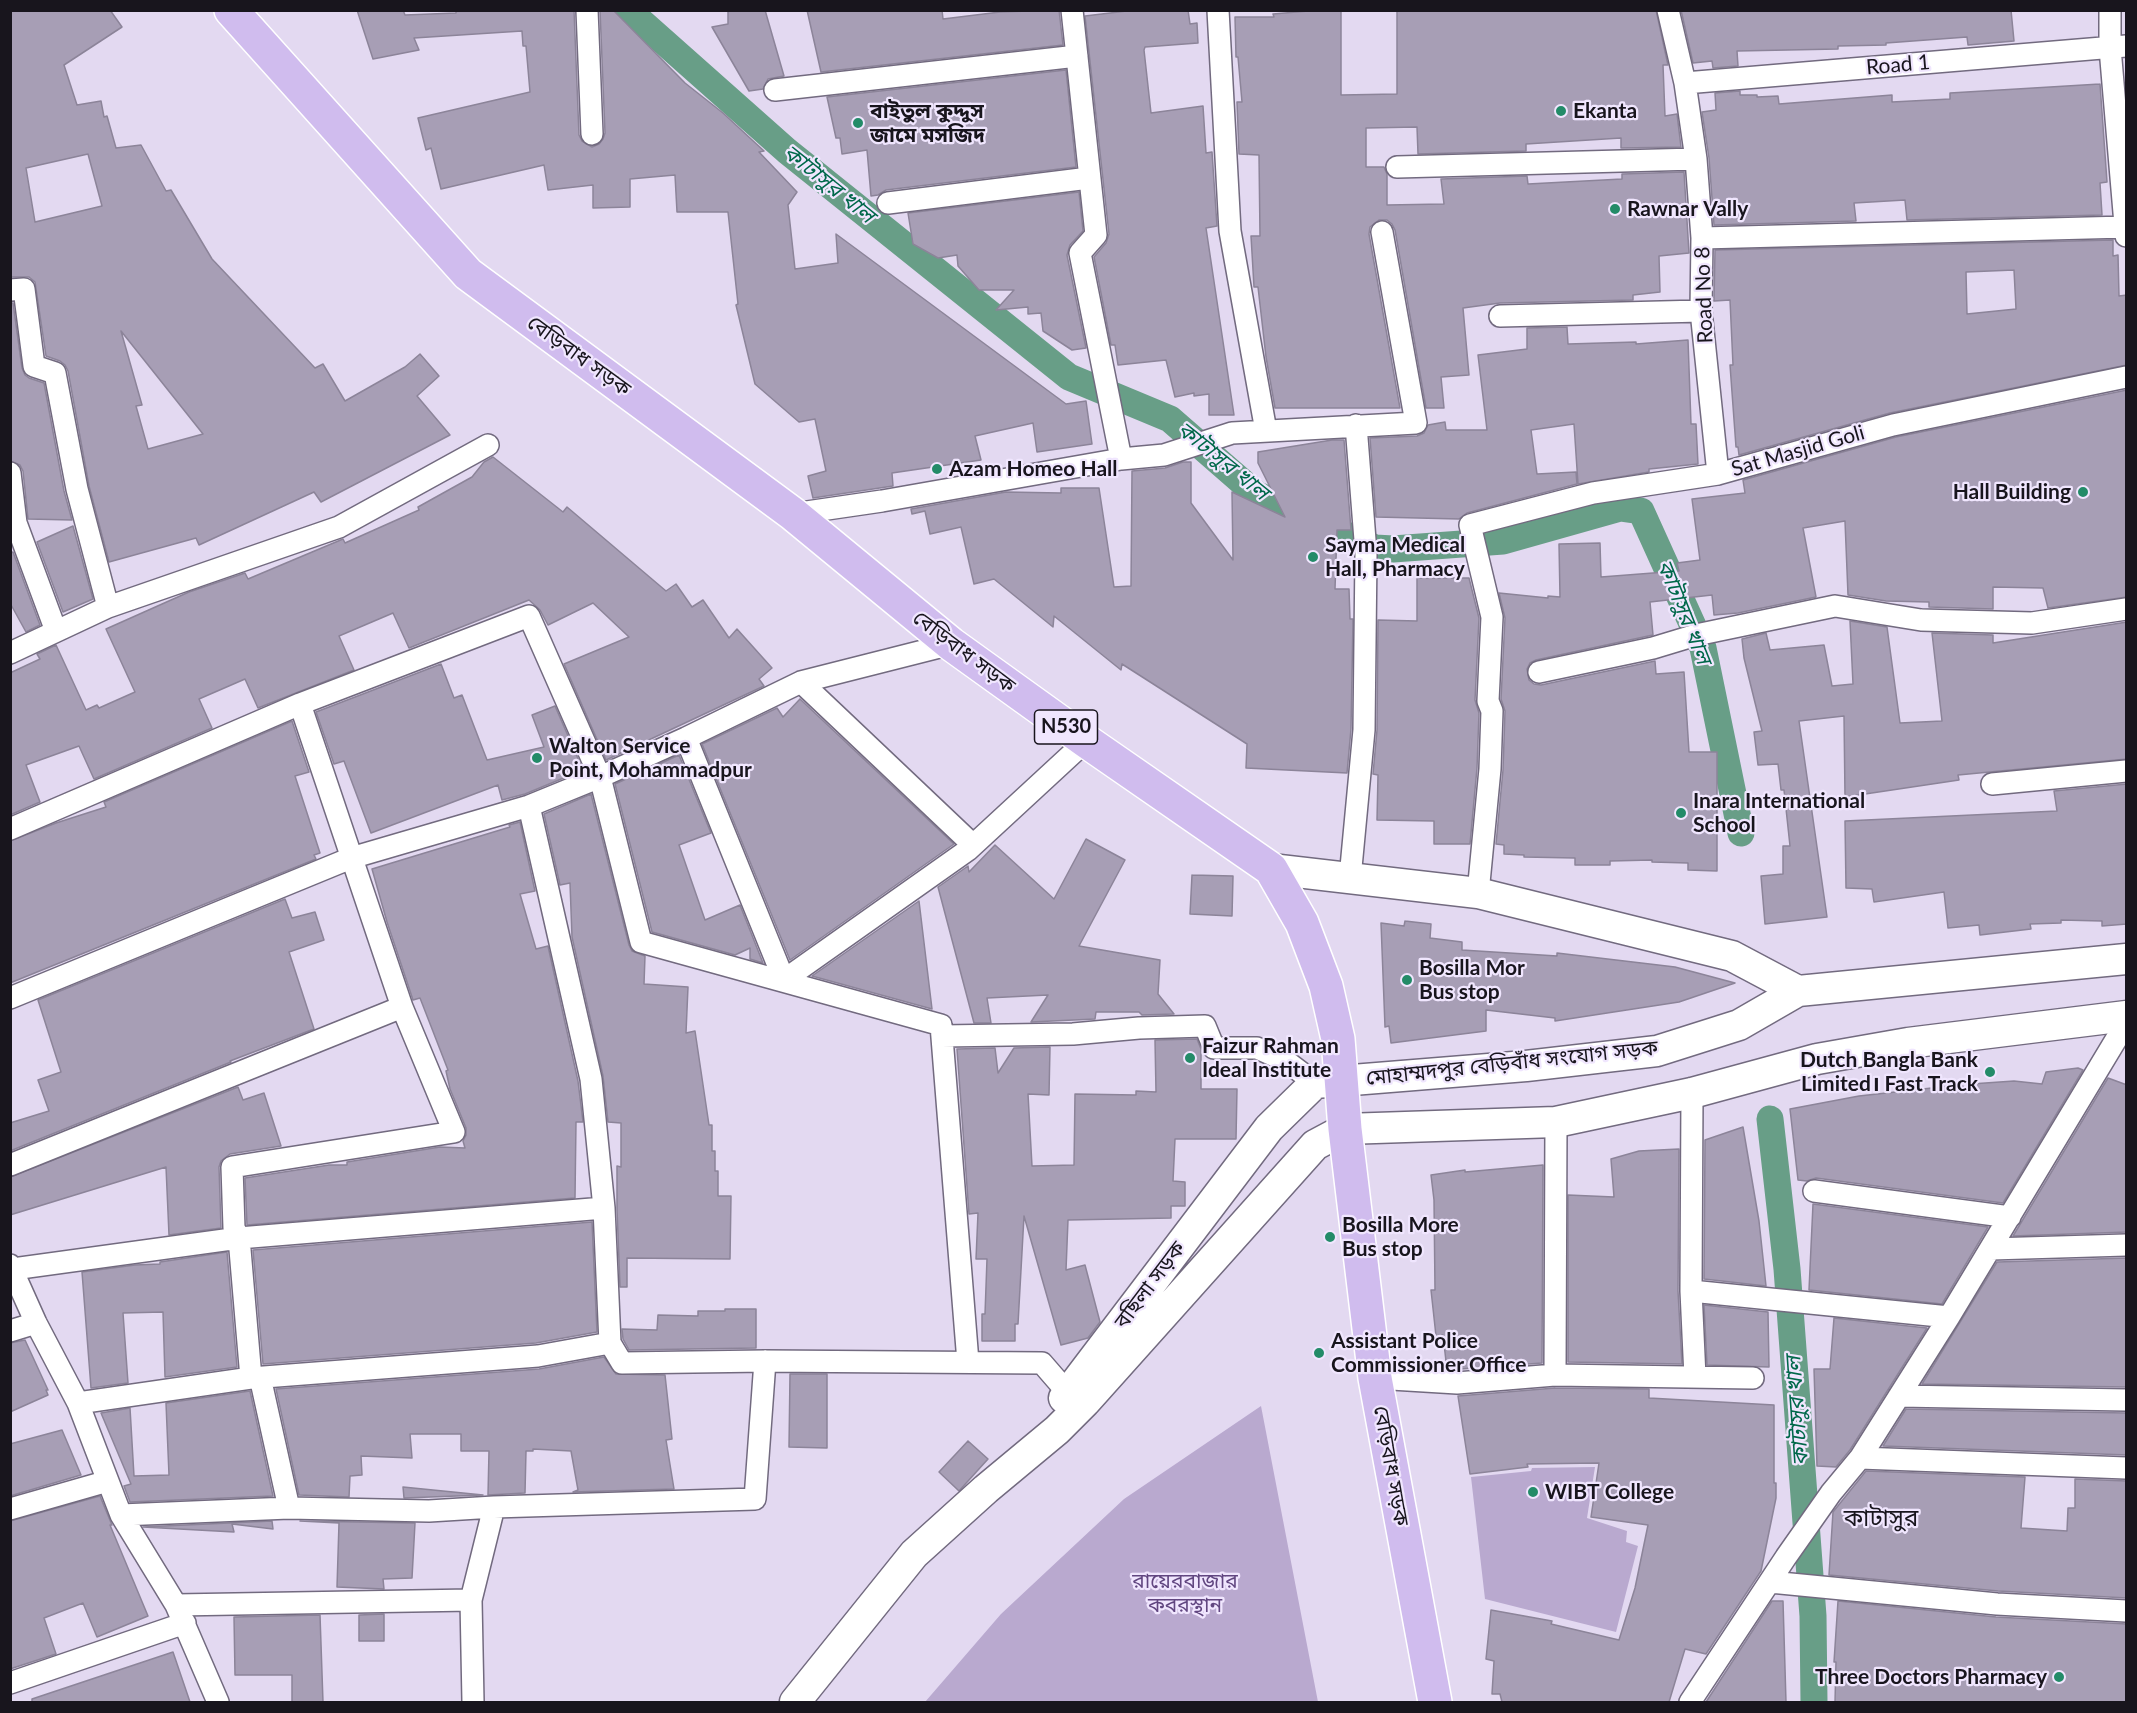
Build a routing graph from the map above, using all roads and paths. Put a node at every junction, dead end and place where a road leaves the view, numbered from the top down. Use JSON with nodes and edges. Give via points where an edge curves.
{"nodes":[{"id":1,"x":231,"y":10,"type":"edge"},
{"id":2,"x":587,"y":10,"type":"edge"},
{"id":3,"x":1072,"y":10,"type":"edge"},
{"id":4,"x":1218,"y":10,"type":"edge"},
{"id":5,"x":1668,"y":10,"type":"edge"},
{"id":6,"x":2110,"y":10,"type":"edge"},
{"id":7,"x":2119,"y":47,"type":"edge"},
{"id":8,"x":1077,"y":56,"type":"junction"},
{"id":9,"x":1685,"y":83,"type":"junction"},
{"id":10,"x":775,"y":90,"type":"dead end"},
{"id":11,"x":592,"y":134,"type":"dead end"},
{"id":12,"x":1696,"y":159,"type":"junction"},
{"id":13,"x":1397,"y":167,"type":"dead end"},
{"id":14,"x":1089,"y":178,"type":"junction"},
{"id":15,"x":888,"y":203,"type":"dead end"},
{"id":16,"x":2126,"y":230,"type":"edge"},
{"id":17,"x":1382,"y":232,"type":"dead end"},
{"id":18,"x":1702,"y":238,"type":"junction"},
{"id":19,"x":10,"y":290,"type":"edge"},
{"id":20,"x":1701,"y":311,"type":"junction"},
{"id":21,"x":1500,"y":316,"type":"dead end"},
{"id":22,"x":2127,"y":377,"type":"edge"},
{"id":23,"x":1356,"y":425,"type":"junction"},
{"id":24,"x":1266,"y":431,"type":"junction"},
{"id":25,"x":488,"y":445,"type":"dead end"},
{"id":26,"x":1121,"y":459,"type":"junction"},
{"id":27,"x":10,"y":473,"type":"edge"},
{"id":28,"x":1718,"y":474,"type":"junction"},
{"id":29,"x":793,"y":514,"type":"junction"},
{"id":30,"x":13,"y":523,"type":"edge"},
{"id":31,"x":108,"y":607,"type":"junction"},
{"id":32,"x":2127,"y":609,"type":"edge"},
{"id":33,"x":56,"y":631,"type":"junction"},
{"id":34,"x":951,"y":644,"type":"junction"},
{"id":35,"x":10,"y":653,"type":"edge"},
{"id":36,"x":1539,"y":672,"type":"dead end"},
{"id":37,"x":801,"y":682,"type":"junction"},
{"id":38,"x":300,"y":704,"type":"junction"},
{"id":39,"x":686,"y":738,"type":"junction"},
{"id":40,"x":1086,"y":741,"type":"junction"},
{"id":41,"x":2127,"y":771,"type":"edge"},
{"id":42,"x":600,"y":777,"type":"junction"},
{"id":43,"x":1992,"y":784,"type":"dead end"},
{"id":44,"x":529,"y":806,"type":"junction"},
{"id":45,"x":10,"y":829,"type":"edge"},
{"id":46,"x":973,"y":845,"type":"junction"},
{"id":47,"x":351,"y":858,"type":"junction"},
{"id":48,"x":1271,"y":869,"type":"junction"},
{"id":49,"x":1350,"y":878,"type":"junction"},
{"id":50,"x":1478,"y":893,"type":"junction"},
{"id":51,"x":2127,"y":959,"type":"edge"},
{"id":52,"x":784,"y":980,"type":"junction"},
{"id":53,"x":1798,"y":990,"type":"junction"},
{"id":54,"x":10,"y":998,"type":"edge"},
{"id":55,"x":402,"y":1007,"type":"junction"},
{"id":56,"x":2127,"y":1016,"type":"edge"},
{"id":57,"x":2127,"y":1023,"type":"edge"},
{"id":58,"x":942,"y":1036,"type":"junction"},
{"id":59,"x":1329,"y":1081,"type":"junction"},
{"id":60,"x":1692,"y":1093,"type":"junction"},
{"id":61,"x":1556,"y":1122,"type":"junction"},
{"id":62,"x":1345,"y":1130,"type":"junction"},
{"id":63,"x":10,"y":1165,"type":"edge"},
{"id":64,"x":1814,"y":1191,"type":"dead end"},
{"id":65,"x":604,"y":1208,"type":"junction"},
{"id":66,"x":2010,"y":1217,"type":"junction"},
{"id":67,"x":239,"y":1238,"type":"junction"},
{"id":68,"x":2127,"y":1245,"type":"edge"},
{"id":69,"x":1991,"y":1249,"type":"junction"},
{"id":70,"x":12,"y":1267,"type":"edge"},
{"id":71,"x":1691,"y":1291,"type":"junction"},
{"id":72,"x":1949,"y":1317,"type":"junction"},
{"id":73,"x":36,"y":1323,"type":"junction"},
{"id":74,"x":10,"y":1331,"type":"edge"},
{"id":75,"x":610,"y":1343,"type":"junction"},
{"id":76,"x":765,"y":1361,"type":"junction"},
{"id":77,"x":968,"y":1362,"type":"junction"},
{"id":78,"x":1555,"y":1375,"type":"junction"},
{"id":79,"x":1695,"y":1377,"type":"junction"},
{"id":80,"x":255,"y":1378,"type":"junction"},
{"id":81,"x":1375,"y":1378,"type":"junction"},
{"id":82,"x":1753,"y":1378,"type":"dead end"},
{"id":83,"x":1068,"y":1393,"type":"junction"},
{"id":84,"x":1899,"y":1396,"type":"junction"},
{"id":85,"x":2127,"y":1400,"type":"edge"},
{"id":86,"x":78,"y":1403,"type":"junction"},
{"id":87,"x":1860,"y":1458,"type":"junction"},
{"id":88,"x":2127,"y":1468,"type":"edge"},
{"id":89,"x":108,"y":1481,"type":"junction"},
{"id":90,"x":986,"y":1489,"type":"junction"},
{"id":91,"x":494,"y":1507,"type":"junction"},
{"id":92,"x":289,"y":1508,"type":"junction"},
{"id":93,"x":10,"y":1509,"type":"edge"},
{"id":94,"x":121,"y":1515,"type":"junction"},
{"id":95,"x":1770,"y":1582,"type":"junction"},
{"id":96,"x":471,"y":1600,"type":"junction"},
{"id":97,"x":2127,"y":1611,"type":"edge"},
{"id":98,"x":180,"y":1614,"type":"junction"},
{"id":99,"x":10,"y":1683,"type":"edge"},
{"id":100,"x":218,"y":1702,"type":"edge"},
{"id":101,"x":473,"y":1702,"type":"edge"},
{"id":102,"x":795,"y":1702,"type":"edge"},
{"id":103,"x":1435,"y":1702,"type":"edge"},
{"id":104,"x":1690,"y":1702,"type":"edge"}],
"edges":[{"from":1,"to":29,"type":"highway","name":"বেড়িবাধ সড়ক","number":"N530","via":[[468,274]]},
{"from":2,"to":11,"type":"street"},
{"from":3,"to":8,"type":"street"},
{"from":4,"to":24,"type":"street","via":[[1230,231]]},
{"from":5,"to":9,"type":"street","name":"Road No 8"},
{"from":6,"to":7,"type":"street"},
{"from":7,"to":9,"type":"street","name":"Road 1"},
{"from":7,"to":16,"type":"street"},
{"from":8,"to":10,"type":"street"},
{"from":8,"to":14,"type":"street"},
{"from":9,"to":12,"type":"street","name":"Road No 8"},
{"from":12,"to":13,"type":"street"},
{"from":12,"to":18,"type":"street","name":"Road No 8"},
{"from":14,"to":15,"type":"street"},
{"from":14,"to":26,"type":"street","via":[[1096,235],[1080,253]]},
{"from":16,"to":18,"type":"street"},
{"from":17,"to":23,"type":"street","via":[[1416,423]]},
{"from":18,"to":20,"type":"street","name":"Road No 8"},
{"from":19,"to":31,"type":"street","via":[[24,289],[34,366],[55,374],[77,489]]},
{"from":20,"to":21,"type":"street"},
{"from":20,"to":28,"type":"street","name":"Road No 8"},
{"from":22,"to":28,"type":"street","name":"Sat Masjid Goli","via":[[1893,424]]},
{"from":23,"to":24,"type":"street"},
{"from":23,"to":49,"type":"street","via":[[1366,553],[1364,730]]},
{"from":24,"to":26,"type":"street","via":[[1232,434],[1164,455]]},
{"from":25,"to":31,"type":"street","via":[[339,527]]},
{"from":26,"to":29,"type":"street"},
{"from":27,"to":30,"type":"street"},
{"from":28,"to":50,"type":"street","name":"Sat Masjid Goli","via":[[1593,493],[1470,525],[1492,617],[1490,769]]},
{"from":29,"to":34,"type":"highway","name":"বেড়িবাধ সড়ক","number":"N530"},
{"from":30,"to":33,"type":"street"},
{"from":31,"to":33,"type":"street"},
{"from":32,"to":36,"type":"street","via":[[2032,623],[1921,620],[1835,606]]},
{"from":33,"to":35,"type":"street"},
{"from":34,"to":37,"type":"street"},
{"from":34,"to":40,"type":"highway","name":"বেড়িবাধ সড়ক","number":"N530"},
{"from":37,"to":39,"type":"street"},
{"from":37,"to":46,"type":"street"},
{"from":38,"to":42,"type":"street","via":[[529,616]]},
{"from":38,"to":45,"type":"street"},
{"from":38,"to":47,"type":"street"},
{"from":39,"to":42,"type":"street"},
{"from":39,"to":52,"type":"street"},
{"from":40,"to":46,"type":"street"},
{"from":40,"to":48,"type":"highway","name":"বেড়িবাধ সড়ক","number":"N530"},
{"from":41,"to":43,"type":"street"},
{"from":42,"to":44,"type":"street"},
{"from":42,"to":52,"type":"street","via":[[641,942]]},
{"from":44,"to":47,"type":"street"},
{"from":44,"to":65,"type":"street","via":[[591,1079]]},
{"from":46,"to":52,"type":"street"},
{"from":47,"to":54,"type":"street"},
{"from":47,"to":55,"type":"street"},
{"from":48,"to":49,"type":"main road"},
{"from":48,"to":59,"type":"highway","name":"বেড়িবাধ সড়ক","number":"N530","via":[[1302,923],[1326,986],[1338,1039]]},
{"from":49,"to":50,"type":"main road"},
{"from":50,"to":53,"type":"main road","via":[[1732,956]]},
{"from":51,"to":53,"type":"main road","name":"মোহাম্মদপুর বেড়িবাঁধ সংযোগ সড়ক"},
{"from":52,"to":58,"type":"street","via":[[941,1024]]},
{"from":53,"to":59,"type":"main road","name":"মোহাম্মদপুর বেড়িবাঁধ সংযোগ সড়ক","via":[[1739,1025],[1658,1051]]},
{"from":55,"to":63,"type":"street"},
{"from":55,"to":67,"type":"street","via":[[454,1132],[232,1167],[234,1228]]},
{"from":56,"to":60,"type":"main road","via":[[1908,1043],[1817,1059]]},
{"from":57,"to":66,"type":"street"},
{"from":58,"to":59,"type":"street","via":[[1205,1026],[1214,1048],[1257,1048]]},
{"from":58,"to":77,"type":"street"},
{"from":59,"to":62,"type":"highway","name":"বেড়িবাধ সড়ক","number":"N530"},
{"from":59,"to":83,"type":"main road","name":"বছিলা সড়ক","via":[[1269,1128]]},
{"from":60,"to":61,"type":"main road"},
{"from":60,"to":71,"type":"street"},
{"from":61,"to":62,"type":"main road"},
{"from":61,"to":78,"type":"street"},
{"from":62,"to":81,"type":"highway","name":"বেড়িবাধ সড়ক","number":"N530"},
{"from":62,"to":90,"type":"main road","name":"বছিলা সড়ক","via":[[1315,1145],[1084,1402],[1057,1430]]},
{"from":64,"to":66,"type":"street"},
{"from":65,"to":67,"type":"street"},
{"from":65,"to":75,"type":"street"},
{"from":66,"to":69,"type":"street"},
{"from":67,"to":70,"type":"street"},
{"from":67,"to":80,"type":"street"},
{"from":68,"to":69,"type":"street"},
{"from":69,"to":72,"type":"street"},
{"from":70,"to":73,"type":"street"},
{"from":71,"to":72,"type":"street"},
{"from":71,"to":79,"type":"street"},
{"from":72,"to":84,"type":"street"},
{"from":73,"to":74,"type":"street"},
{"from":73,"to":86,"type":"street"},
{"from":75,"to":76,"type":"street","via":[[622,1363]]},
{"from":75,"to":80,"type":"street","via":[[538,1356]]},
{"from":76,"to":77,"type":"street"},
{"from":76,"to":91,"type":"street","via":[[754,1499]]},
{"from":77,"to":83,"type":"street","via":[[1042,1364]]},
{"from":78,"to":79,"type":"street"},
{"from":78,"to":81,"type":"street","via":[[1457,1383]]},
{"from":79,"to":82,"type":"street"},
{"from":80,"to":86,"type":"street"},
{"from":80,"to":92,"type":"street"},
{"from":81,"to":103,"type":"highway","name":"বেড়িবাধ সড়ক","number":"N530"},
{"from":83,"to":90,"type":"main road","name":"বছিলা সড়ক"},
{"from":84,"to":85,"type":"street"},
{"from":84,"to":87,"type":"street"},
{"from":86,"to":89,"type":"street"},
{"from":87,"to":88,"type":"street"},
{"from":87,"to":95,"type":"street"},
{"from":89,"to":93,"type":"street"},
{"from":89,"to":94,"type":"street"},
{"from":90,"to":102,"type":"main road","name":"বছিলা সড়ক","via":[[915,1554]]},
{"from":91,"to":92,"type":"street","via":[[429,1511]]},
{"from":91,"to":96,"type":"street"},
{"from":92,"to":94,"type":"street"},
{"from":94,"to":98,"type":"street"},
{"from":95,"to":97,"type":"street","via":[[1997,1604]]},
{"from":95,"to":104,"type":"street"},
{"from":96,"to":98,"type":"street"},
{"from":96,"to":101,"type":"street"},
{"from":98,"to":99,"type":"street"},
{"from":98,"to":100,"type":"street"}]}
